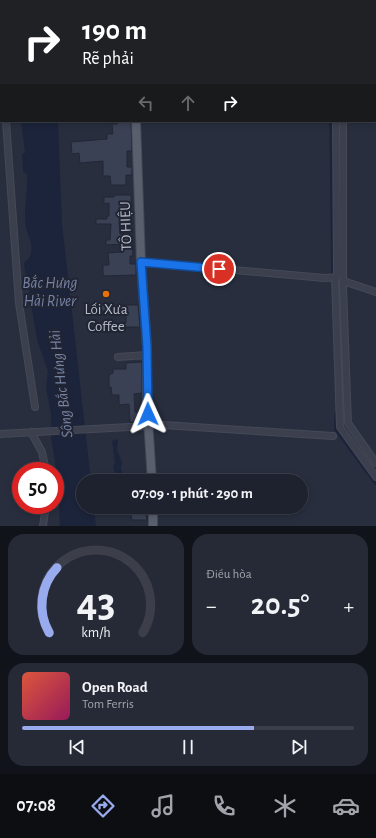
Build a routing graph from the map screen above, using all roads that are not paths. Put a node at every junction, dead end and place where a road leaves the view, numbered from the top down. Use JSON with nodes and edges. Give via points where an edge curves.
{"nodes":[{"id":1,"x":6,"y":122,"type":"edge"},
{"id":2,"x":136,"y":122,"type":"edge"},
{"id":3,"x":336,"y":122,"type":"edge"},
{"id":4,"x":343,"y":122,"type":"edge"},
{"id":5,"x":141,"y":262,"type":"junction"},
{"id":6,"x":338,"y":274,"type":"junction"},
{"id":7,"x":343,"y":281,"type":"junction"},
{"id":8,"x":376,"y":292,"type":"edge"},
{"id":9,"x":147,"y":355,"type":"junction"},
{"id":10,"x":118,"y":357,"type":"dead end"},
{"id":11,"x":35,"y":407,"type":"dead end"},
{"id":12,"x":148,"y":425,"type":"junction"},
{"id":13,"x":31,"y":432,"type":"junction"},
{"id":14,"x":0,"y":434,"type":"edge"},
{"id":15,"x":333,"y":436,"type":"dead end"},
{"id":16,"x":44,"y":462,"type":"edge"},
{"id":17,"x":376,"y":463,"type":"edge"},
{"id":18,"x":152,"y":474,"type":"edge"},
{"id":19,"x":376,"y":477,"type":"edge"},
{"id":20,"x":45,"y":514,"type":"edge"},
{"id":21,"x":152,"y":514,"type":"edge"},
{"id":22,"x":43,"y":526,"type":"edge"},
{"id":23,"x":153,"y":526,"type":"edge"}],
"edges":[{"from":1,"to":11,"type":"street","via":[[18,296]]},
{"from":2,"to":5,"type":"main road","name":"TÔ HIỆU"},
{"from":3,"to":6,"type":"street"},
{"from":4,"to":6,"type":"street"},
{"from":5,"to":6,"type":"street","via":[[326,278]]},
{"from":5,"to":9,"type":"main road","name":"TÔ HIỆU"},
{"from":6,"to":7,"type":"street"},
{"from":6,"to":19,"type":"street","via":[[340,427]]},
{"from":7,"to":8,"type":"street"},
{"from":7,"to":17,"type":"street","via":[[348,423]]},
{"from":9,"to":10,"type":"street"},
{"from":9,"to":12,"type":"main road","name":"TÔ HIỆU"},
{"from":12,"to":13,"type":"street"},
{"from":12,"to":15,"type":"street"},
{"from":12,"to":18,"type":"main road","name":"TÔ HIỆU"},
{"from":13,"to":14,"type":"street"},
{"from":13,"to":16,"type":"street","via":[[42,452]]},
{"from":20,"to":22,"type":"street"},
{"from":21,"to":23,"type":"main road"}]}
